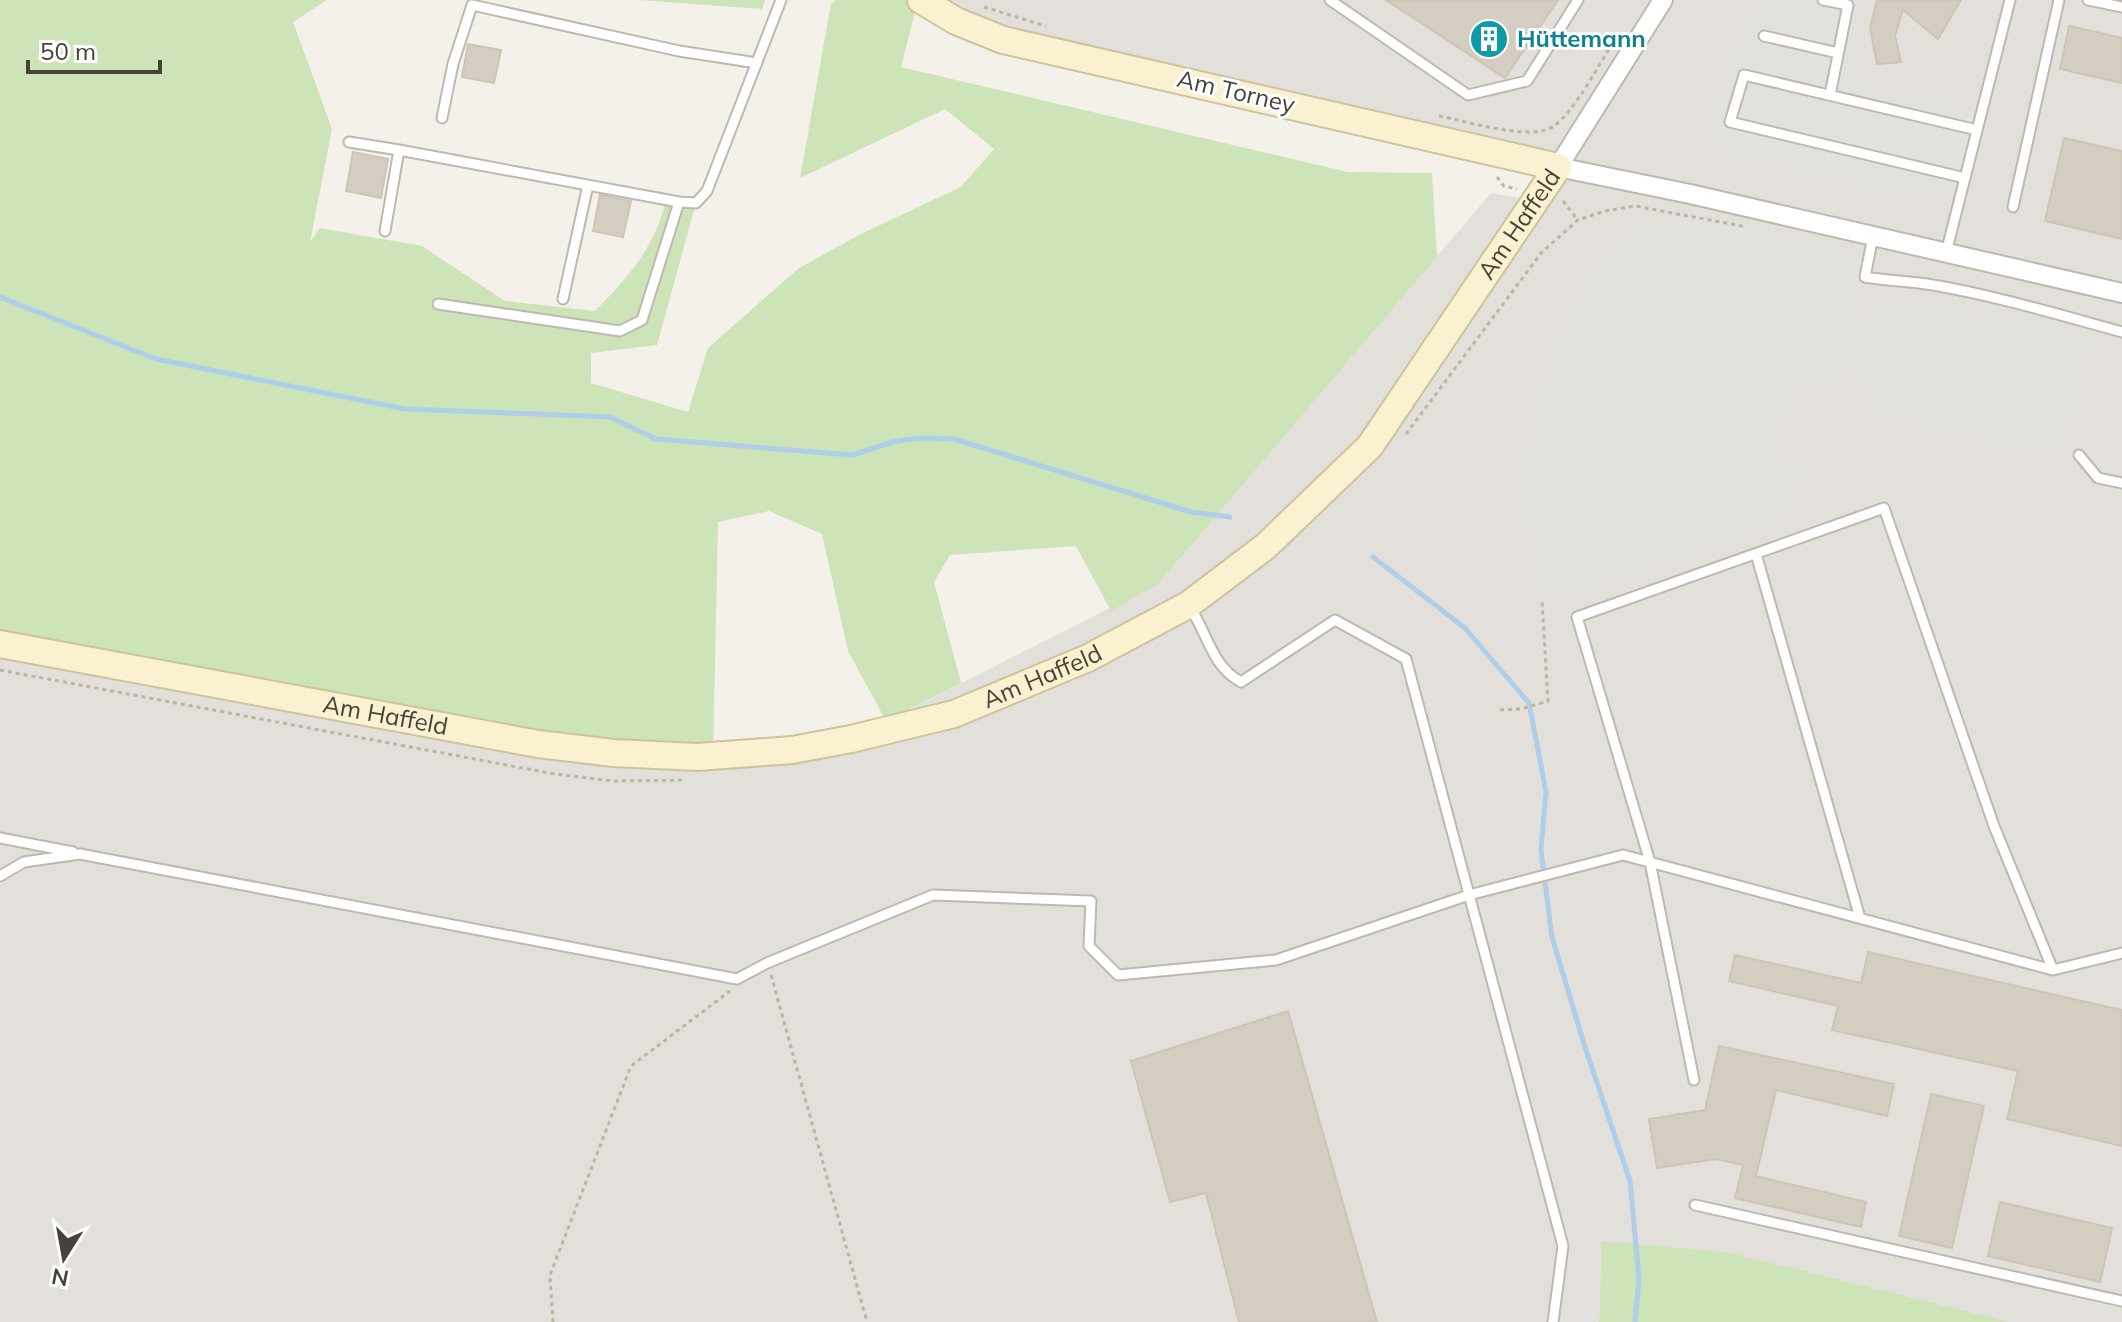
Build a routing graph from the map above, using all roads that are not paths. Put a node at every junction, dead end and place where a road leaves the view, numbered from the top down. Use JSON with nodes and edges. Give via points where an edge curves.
{"nodes":[{"id":1,"x":781,"y":0,"type":"edge"},
{"id":2,"x":921,"y":0,"type":"edge"},
{"id":3,"x":1330,"y":0,"type":"edge"},
{"id":4,"x":1578,"y":0,"type":"edge"},
{"id":5,"x":1663,"y":0,"type":"edge"},
{"id":6,"x":1823,"y":0,"type":"edge"},
{"id":7,"x":2010,"y":0,"type":"edge"},
{"id":8,"x":2059,"y":0,"type":"edge"},
{"id":9,"x":2088,"y":0,"type":"edge"},
{"id":10,"x":2122,"y":7,"type":"edge"},
{"id":11,"x":1764,"y":36,"type":"dead end"},
{"id":12,"x":1838,"y":53,"type":"junction"},
{"id":13,"x":757,"y":63,"type":"junction"},
{"id":14,"x":1830,"y":95,"type":"junction"},
{"id":15,"x":442,"y":118,"type":"dead end"},
{"id":16,"x":1977,"y":130,"type":"junction"},
{"id":17,"x":349,"y":142,"type":"dead end"},
{"id":18,"x":399,"y":150,"type":"junction"},
{"id":19,"x":1558,"y":167,"type":"junction"},
{"id":20,"x":1965,"y":178,"type":"junction"},
{"id":21,"x":588,"y":185,"type":"junction"},
{"id":22,"x":679,"y":202,"type":"junction"},
{"id":23,"x":2013,"y":207,"type":"dead end"},
{"id":24,"x":385,"y":231,"type":"dead end"},
{"id":25,"x":1873,"y":236,"type":"junction"},
{"id":26,"x":1946,"y":253,"type":"junction"},
{"id":27,"x":2122,"y":293,"type":"edge"},
{"id":28,"x":563,"y":299,"type":"dead end"},
{"id":29,"x":438,"y":304,"type":"dead end"},
{"id":30,"x":2122,"y":332,"type":"edge"},
{"id":31,"x":2079,"y":455,"type":"dead end"},
{"id":32,"x":2122,"y":483,"type":"edge"},
{"id":33,"x":1756,"y":554,"type":"junction"},
{"id":34,"x":1188,"y":605,"type":"junction"},
{"id":35,"x":0,"y":644,"type":"edge"},
{"id":36,"x":0,"y":838,"type":"edge"},
{"id":37,"x":80,"y":854,"type":"junction"},
{"id":38,"x":1650,"y":862,"type":"junction"},
{"id":39,"x":0,"y":876,"type":"edge"},
{"id":40,"x":1469,"y":895,"type":"junction"},
{"id":41,"x":1860,"y":918,"type":"junction"},
{"id":42,"x":2122,"y":953,"type":"edge"},
{"id":43,"x":2053,"y":970,"type":"junction"},
{"id":44,"x":1694,"y":1080,"type":"dead end"},
{"id":45,"x":1695,"y":1205,"type":"dead end"},
{"id":46,"x":2122,"y":1301,"type":"edge"},
{"id":47,"x":1553,"y":1322,"type":"edge"}],
"edges":[{"from":1,"to":13,"type":"lane"},
{"from":2,"to":19,"type":"street","name":"Am Torney","via":[[1003,40]]},
{"from":3,"to":4,"type":"lane","via":[[1468,95],[1527,81]]},
{"from":5,"to":19,"type":"street"},
{"from":6,"to":12,"type":"lane","via":[[1848,5]]},
{"from":7,"to":16,"type":"lane"},
{"from":8,"to":23,"type":"lane"},
{"from":9,"to":10,"type":"lane"},
{"from":11,"to":12,"type":"lane"},
{"from":12,"to":14,"type":"lane"},
{"from":13,"to":15,"type":"lane","via":[[472,5]]},
{"from":13,"to":22,"type":"lane","via":[[707,191],[696,203]]},
{"from":14,"to":16,"type":"lane"},
{"from":14,"to":20,"type":"lane","via":[[1744,75],[1730,122]]},
{"from":16,"to":20,"type":"lane"},
{"from":17,"to":18,"type":"lane"},
{"from":18,"to":21,"type":"lane"},
{"from":18,"to":24,"type":"lane"},
{"from":19,"to":25,"type":"street","name":"Am Haffeld"},
{"from":19,"to":34,"type":"street","name":"Am Haffeld","via":[[1370,446],[1266,546]]},
{"from":20,"to":26,"type":"lane"},
{"from":21,"to":22,"type":"lane"},
{"from":21,"to":28,"type":"lane"},
{"from":22,"to":29,"type":"lane","via":[[642,320],[620,331]]},
{"from":25,"to":26,"type":"street","name":"Am Haffeld"},
{"from":25,"to":30,"type":"lane","via":[[1865,277],[1930,284]]},
{"from":26,"to":27,"type":"street","name":"Am Haffeld"},
{"from":31,"to":32,"type":"lane","via":[[2098,478]]},
{"from":33,"to":38,"type":"lane","via":[[1577,617]]},
{"from":33,"to":41,"type":"lane"},
{"from":33,"to":43,"type":"lane","via":[[1884,508],[1994,826]]},
{"from":34,"to":35,"type":"street","name":"Am Haffeld","via":[[1088,658],[954,714],[792,750],[698,757],[538,744]]},
{"from":34,"to":40,"type":"lane","via":[[1220,667],[1241,682],[1335,620],[1406,659]]},
{"from":36,"to":37,"type":"lane"},
{"from":37,"to":39,"type":"lane","via":[[24,862]]},
{"from":37,"to":40,"type":"lane","via":[[737,979],[933,895],[1091,901],[1089,946],[1118,975],[1276,960]]},
{"from":38,"to":40,"type":"lane","via":[[1623,855]]},
{"from":38,"to":41,"type":"lane"},
{"from":38,"to":44,"type":"lane"},
{"from":40,"to":47,"type":"lane","via":[[1563,1246]]},
{"from":41,"to":43,"type":"lane"},
{"from":42,"to":43,"type":"lane"},
{"from":45,"to":46,"type":"lane"}]}
